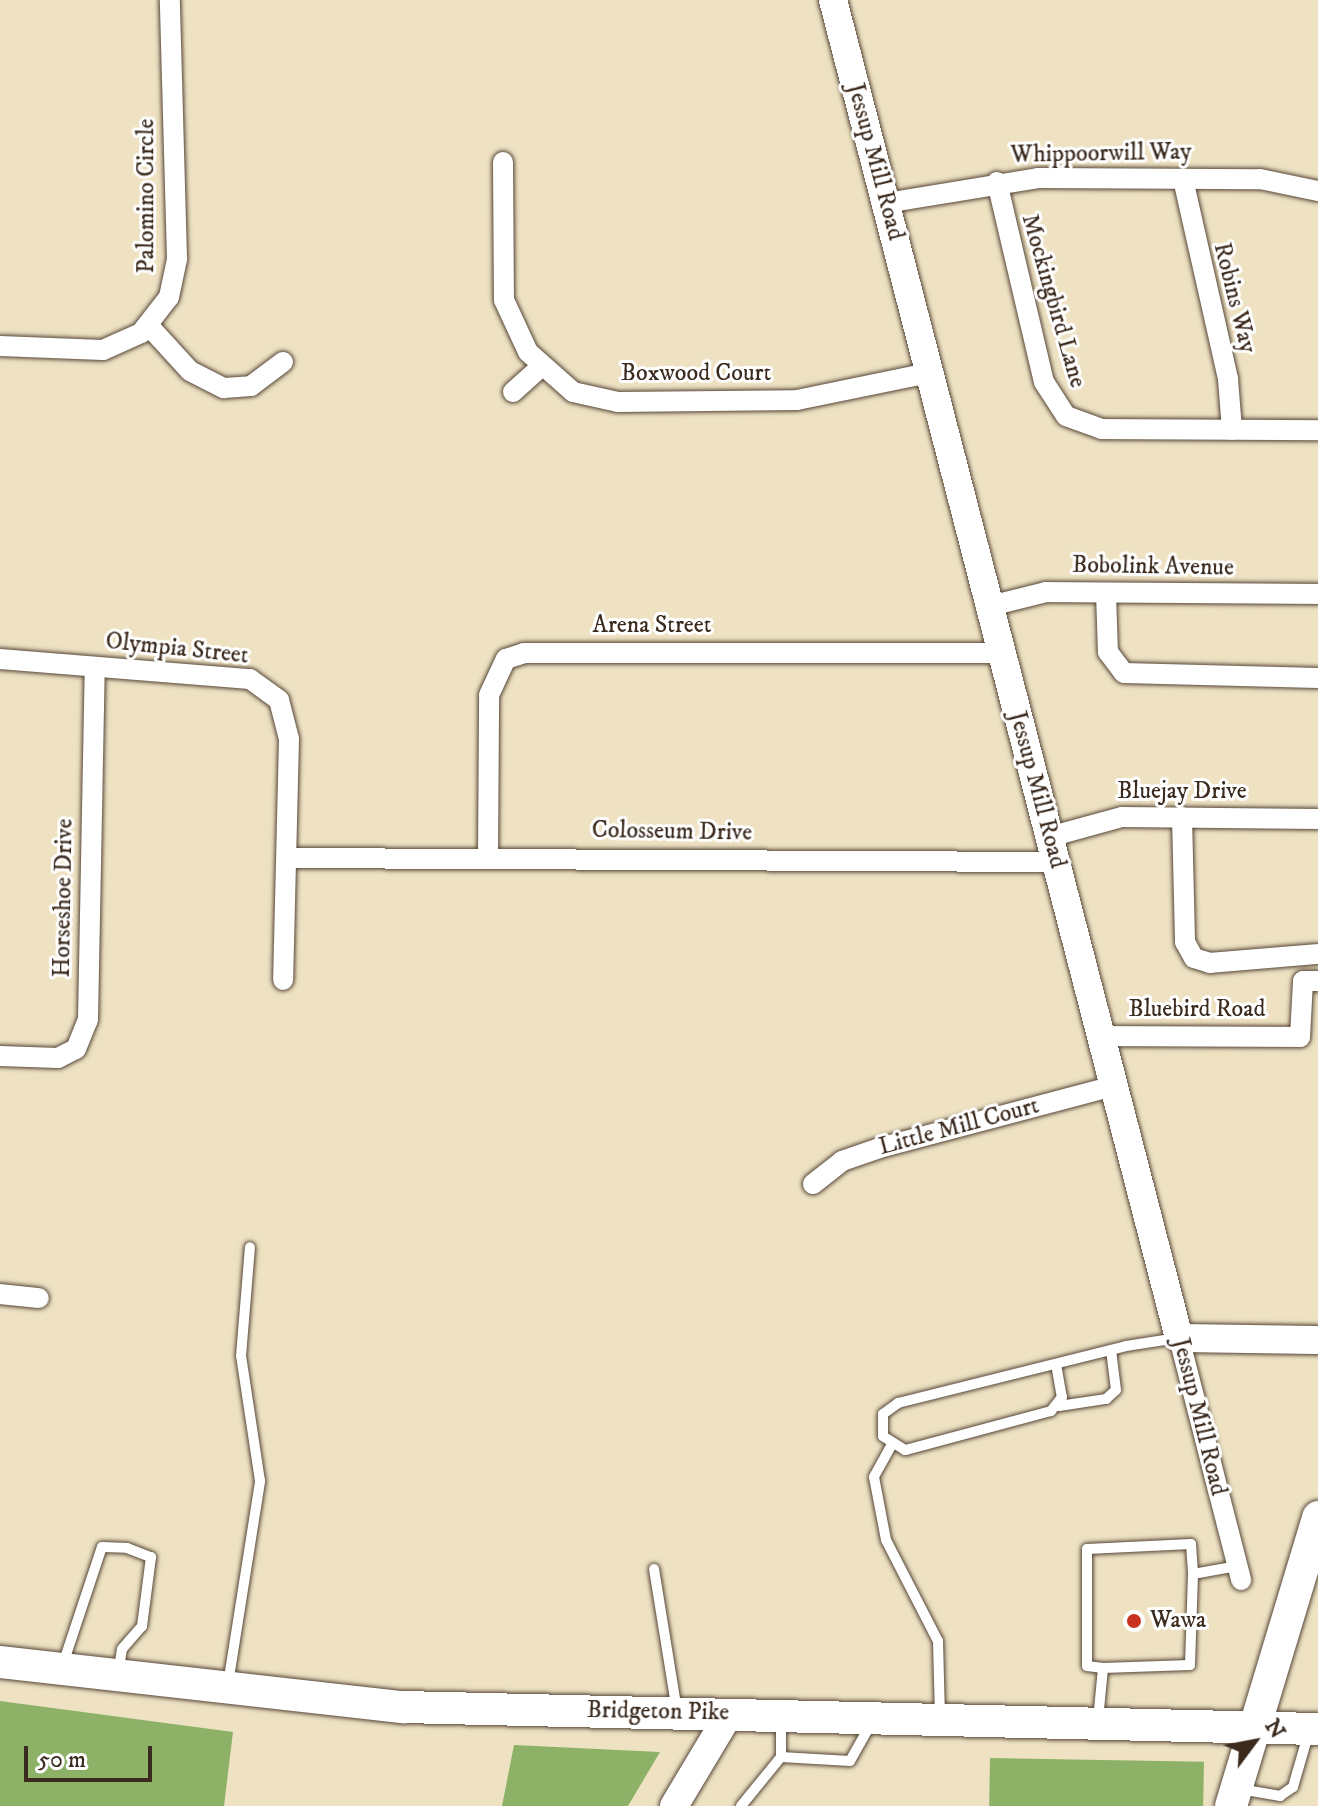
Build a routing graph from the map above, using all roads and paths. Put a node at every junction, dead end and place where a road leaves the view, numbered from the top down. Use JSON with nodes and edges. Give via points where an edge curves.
{"nodes":[{"id":1,"x":170,"y":0,"type":"edge"},
{"id":2,"x":833,"y":0,"type":"edge"},
{"id":3,"x":503,"y":162,"type":"dead end"},
{"id":4,"x":1183,"y":179,"type":"junction"},
{"id":5,"x":997,"y":182,"type":"junction"},
{"id":6,"x":1318,"y":191,"type":"edge"},
{"id":7,"x":886,"y":203,"type":"junction"},
{"id":8,"x":148,"y":325,"type":"junction"},
{"id":9,"x":0,"y":346,"type":"edge"},
{"id":10,"x":283,"y":362,"type":"dead end"},
{"id":11,"x":540,"y":368,"type":"junction"},
{"id":12,"x":929,"y":373,"type":"junction"},
{"id":13,"x":513,"y":392,"type":"dead end"},
{"id":14,"x":1232,"y":430,"type":"junction"},
{"id":15,"x":1318,"y":430,"type":"edge"},
{"id":16,"x":1106,"y":593,"type":"junction"},
{"id":17,"x":1318,"y":594,"type":"edge"},
{"id":18,"x":990,"y":606,"type":"junction"},
{"id":19,"x":1001,"y":653,"type":"junction"},
{"id":20,"x":0,"y":659,"type":"edge"},
{"id":21,"x":95,"y":667,"type":"junction"},
{"id":22,"x":1318,"y":678,"type":"edge"},
{"id":23,"x":1182,"y":817,"type":"junction"},
{"id":24,"x":1318,"y":819,"type":"edge"},
{"id":25,"x":1052,"y":850,"type":"junction"},
{"id":26,"x":488,"y":856,"type":"junction"},
{"id":27,"x":287,"y":858,"type":"junction"},
{"id":28,"x":1310,"y":955,"type":"edge"},
{"id":29,"x":283,"y":980,"type":"dead end"},
{"id":30,"x":1310,"y":981,"type":"edge"},
{"id":31,"x":1100,"y":1036,"type":"junction"},
{"id":32,"x":0,"y":1056,"type":"edge"},
{"id":33,"x":1113,"y":1086,"type":"junction"},
{"id":34,"x":813,"y":1184,"type":"dead end"},
{"id":35,"x":250,"y":1247,"type":"dead end"},
{"id":36,"x":0,"y":1294,"type":"edge"},
{"id":37,"x":39,"y":1298,"type":"dead end"},
{"id":38,"x":1179,"y":1338,"type":"junction"},
{"id":39,"x":1318,"y":1340,"type":"edge"},
{"id":40,"x":1111,"y":1350,"type":"junction"},
{"id":41,"x":1056,"y":1364,"type":"junction"},
{"id":42,"x":1059,"y":1406,"type":"junction"},
{"id":43,"x":891,"y":1446,"type":"junction"},
{"id":44,"x":1318,"y":1517,"type":"edge"},
{"id":45,"x":654,"y":1569,"type":"dead end"},
{"id":46,"x":1240,"y":1573,"type":"joint"},
{"id":47,"x":1193,"y":1574,"type":"junction"},
{"id":48,"x":0,"y":1662,"type":"edge"},
{"id":49,"x":1103,"y":1668,"type":"junction"},
{"id":50,"x":62,"y":1670,"type":"junction"},
{"id":51,"x":117,"y":1677,"type":"junction"},
{"id":52,"x":227,"y":1690,"type":"junction"},
{"id":53,"x":677,"y":1713,"type":"junction"},
{"id":54,"x":729,"y":1714,"type":"junction"},
{"id":55,"x":781,"y":1716,"type":"junction"},
{"id":56,"x":874,"y":1719,"type":"junction"},
{"id":57,"x":941,"y":1721,"type":"junction"},
{"id":58,"x":1097,"y":1726,"type":"junction"},
{"id":59,"x":1254,"y":1727,"type":"junction"},
{"id":60,"x":1314,"y":1729,"type":"edge"},
{"id":61,"x":781,"y":1757,"type":"junction"},
{"id":62,"x":1234,"y":1798,"type":"edge"},
{"id":63,"x":674,"y":1806,"type":"edge"},
{"id":64,"x":741,"y":1806,"type":"edge"}],
"edges":[{"from":1,"to":8,"type":"street","name":"Palomino Circle","via":[[177,258],[169,297]]},
{"from":2,"to":7,"type":"street","name":"Jessup Mill Road"},
{"from":3,"to":11,"type":"street","name":"Boxwood Court","via":[[504,300]]},
{"from":4,"to":5,"type":"street","name":"Whippoorwill Way"},
{"from":4,"to":6,"type":"street","name":"Whippoorwill Way","via":[[1260,179]]},
{"from":4,"to":14,"type":"street","name":"Robins Way","via":[[1228,379]]},
{"from":5,"to":7,"type":"street","name":"Whippoorwill Way"},
{"from":5,"to":14,"type":"street","name":"Mockingbird Lane","via":[[1044,382],[1060,411],[1093,428]]},
{"from":7,"to":12,"type":"street","name":"Jessup Mill Road"},
{"from":8,"to":9,"type":"street","name":"Palomino Circle","via":[[103,350]]},
{"from":8,"to":10,"type":"street","via":[[190,371],[216,386],[251,386]]},
{"from":11,"to":12,"type":"street","name":"Boxwood Court","via":[[573,392],[618,402],[830,398]]},
{"from":11,"to":13,"type":"street"},
{"from":12,"to":18,"type":"street","name":"Jessup Mill Road"},
{"from":14,"to":15,"type":"street","name":"Mockingbird Lane"},
{"from":16,"to":17,"type":"street","name":"Bobolink Avenue"},
{"from":16,"to":18,"type":"street","name":"Bobolink Avenue","via":[[1046,592]]},
{"from":16,"to":22,"type":"street","via":[[1108,652],[1124,673]]},
{"from":18,"to":19,"type":"street","name":"Jessup Mill Road"},
{"from":19,"to":25,"type":"street","name":"Jessup Mill Road"},
{"from":19,"to":26,"type":"street","name":"Arena Street","via":[[524,653],[506,659],[489,695]]},
{"from":20,"to":21,"type":"street","name":"Olympia Street"},
{"from":21,"to":27,"type":"street","name":"Olympia Street","via":[[250,679],[279,700],[289,739]]},
{"from":21,"to":32,"type":"street","name":"Horseshoe Drive","via":[[88,1020],[76,1049],[58,1058]]},
{"from":23,"to":24,"type":"street","name":"Bluejay Drive"},
{"from":23,"to":25,"type":"street","name":"Bluejay Drive","via":[[1104,819]]},
{"from":23,"to":28,"type":"street","via":[[1185,942],[1194,958],[1210,963]]},
{"from":25,"to":26,"type":"street","name":"Colosseum Drive"},
{"from":25,"to":31,"type":"street","name":"Jessup Mill Road"},
{"from":26,"to":27,"type":"street","name":"Colosseum Drive"},
{"from":27,"to":29,"type":"street","name":"Olympia Street"},
{"from":28,"to":30,"type":"street"},
{"from":30,"to":31,"type":"street","name":"Bluebird Road","via":[[1300,1037]]},
{"from":31,"to":33,"type":"street","name":"Jessup Mill Road"},
{"from":33,"to":34,"type":"street","name":"Little Mill Court","via":[[879,1148],[842,1161]]},
{"from":33,"to":38,"type":"street","name":"Jessup Mill Road"},
{"from":35,"to":52,"type":"lane","via":[[241,1356],[260,1481]]},
{"from":36,"to":37,"type":"street"},
{"from":38,"to":39,"type":"street"},
{"from":38,"to":40,"type":"lane"},
{"from":38,"to":46,"type":"street","name":"Jessup Mill Road"},
{"from":40,"to":41,"type":"lane"},
{"from":40,"to":42,"type":"lane","via":[[1116,1390],[1106,1399]]},
{"from":41,"to":42,"type":"lane"},
{"from":41,"to":43,"type":"lane","via":[[890,1407],[880,1423]]},
{"from":42,"to":43,"type":"lane","via":[[905,1450]]},
{"from":43,"to":57,"type":"lane","via":[[874,1477],[886,1540],[938,1641]]},
{"from":44,"to":59,"type":"main road"},
{"from":45,"to":53,"type":"lane"},
{"from":46,"to":47,"type":"lane"},
{"from":47,"to":49,"type":"lane","via":[[1190,1665]]},
{"from":47,"to":49,"type":"lane","via":[[1191,1544],[1087,1549],[1087,1666]]},
{"from":48,"to":50,"type":"main road","name":"Bridgeton Pike"},
{"from":49,"to":58,"type":"lane"},
{"from":50,"to":51,"type":"main road","name":"Bridgeton Pike"},
{"from":50,"to":51,"type":"lane","via":[[102,1547],[127,1548],[151,1557],[142,1626],[122,1649]]},
{"from":51,"to":52,"type":"main road","name":"Bridgeton Pike"},
{"from":52,"to":53,"type":"main road","name":"Bridgeton Pike","via":[[403,1707]]},
{"from":53,"to":54,"type":"main road","name":"Bridgeton Pike"},
{"from":54,"to":55,"type":"main road","name":"Bridgeton Pike"},
{"from":54,"to":63,"type":"street"},
{"from":55,"to":56,"type":"main road","name":"Bridgeton Pike"},
{"from":55,"to":61,"type":"lane"},
{"from":56,"to":57,"type":"main road","name":"Bridgeton Pike"},
{"from":56,"to":61,"type":"lane","via":[[850,1761]]},
{"from":57,"to":58,"type":"main road","name":"Bridgeton Pike"},
{"from":58,"to":59,"type":"main road","name":"Bridgeton Pike"},
{"from":59,"to":60,"type":"main road","name":"Bridgeton Pike"},
{"from":59,"to":62,"type":"main road"},
{"from":60,"to":62,"type":"lane","via":[[1293,1787],[1280,1796]]},
{"from":61,"to":64,"type":"lane"}]}
